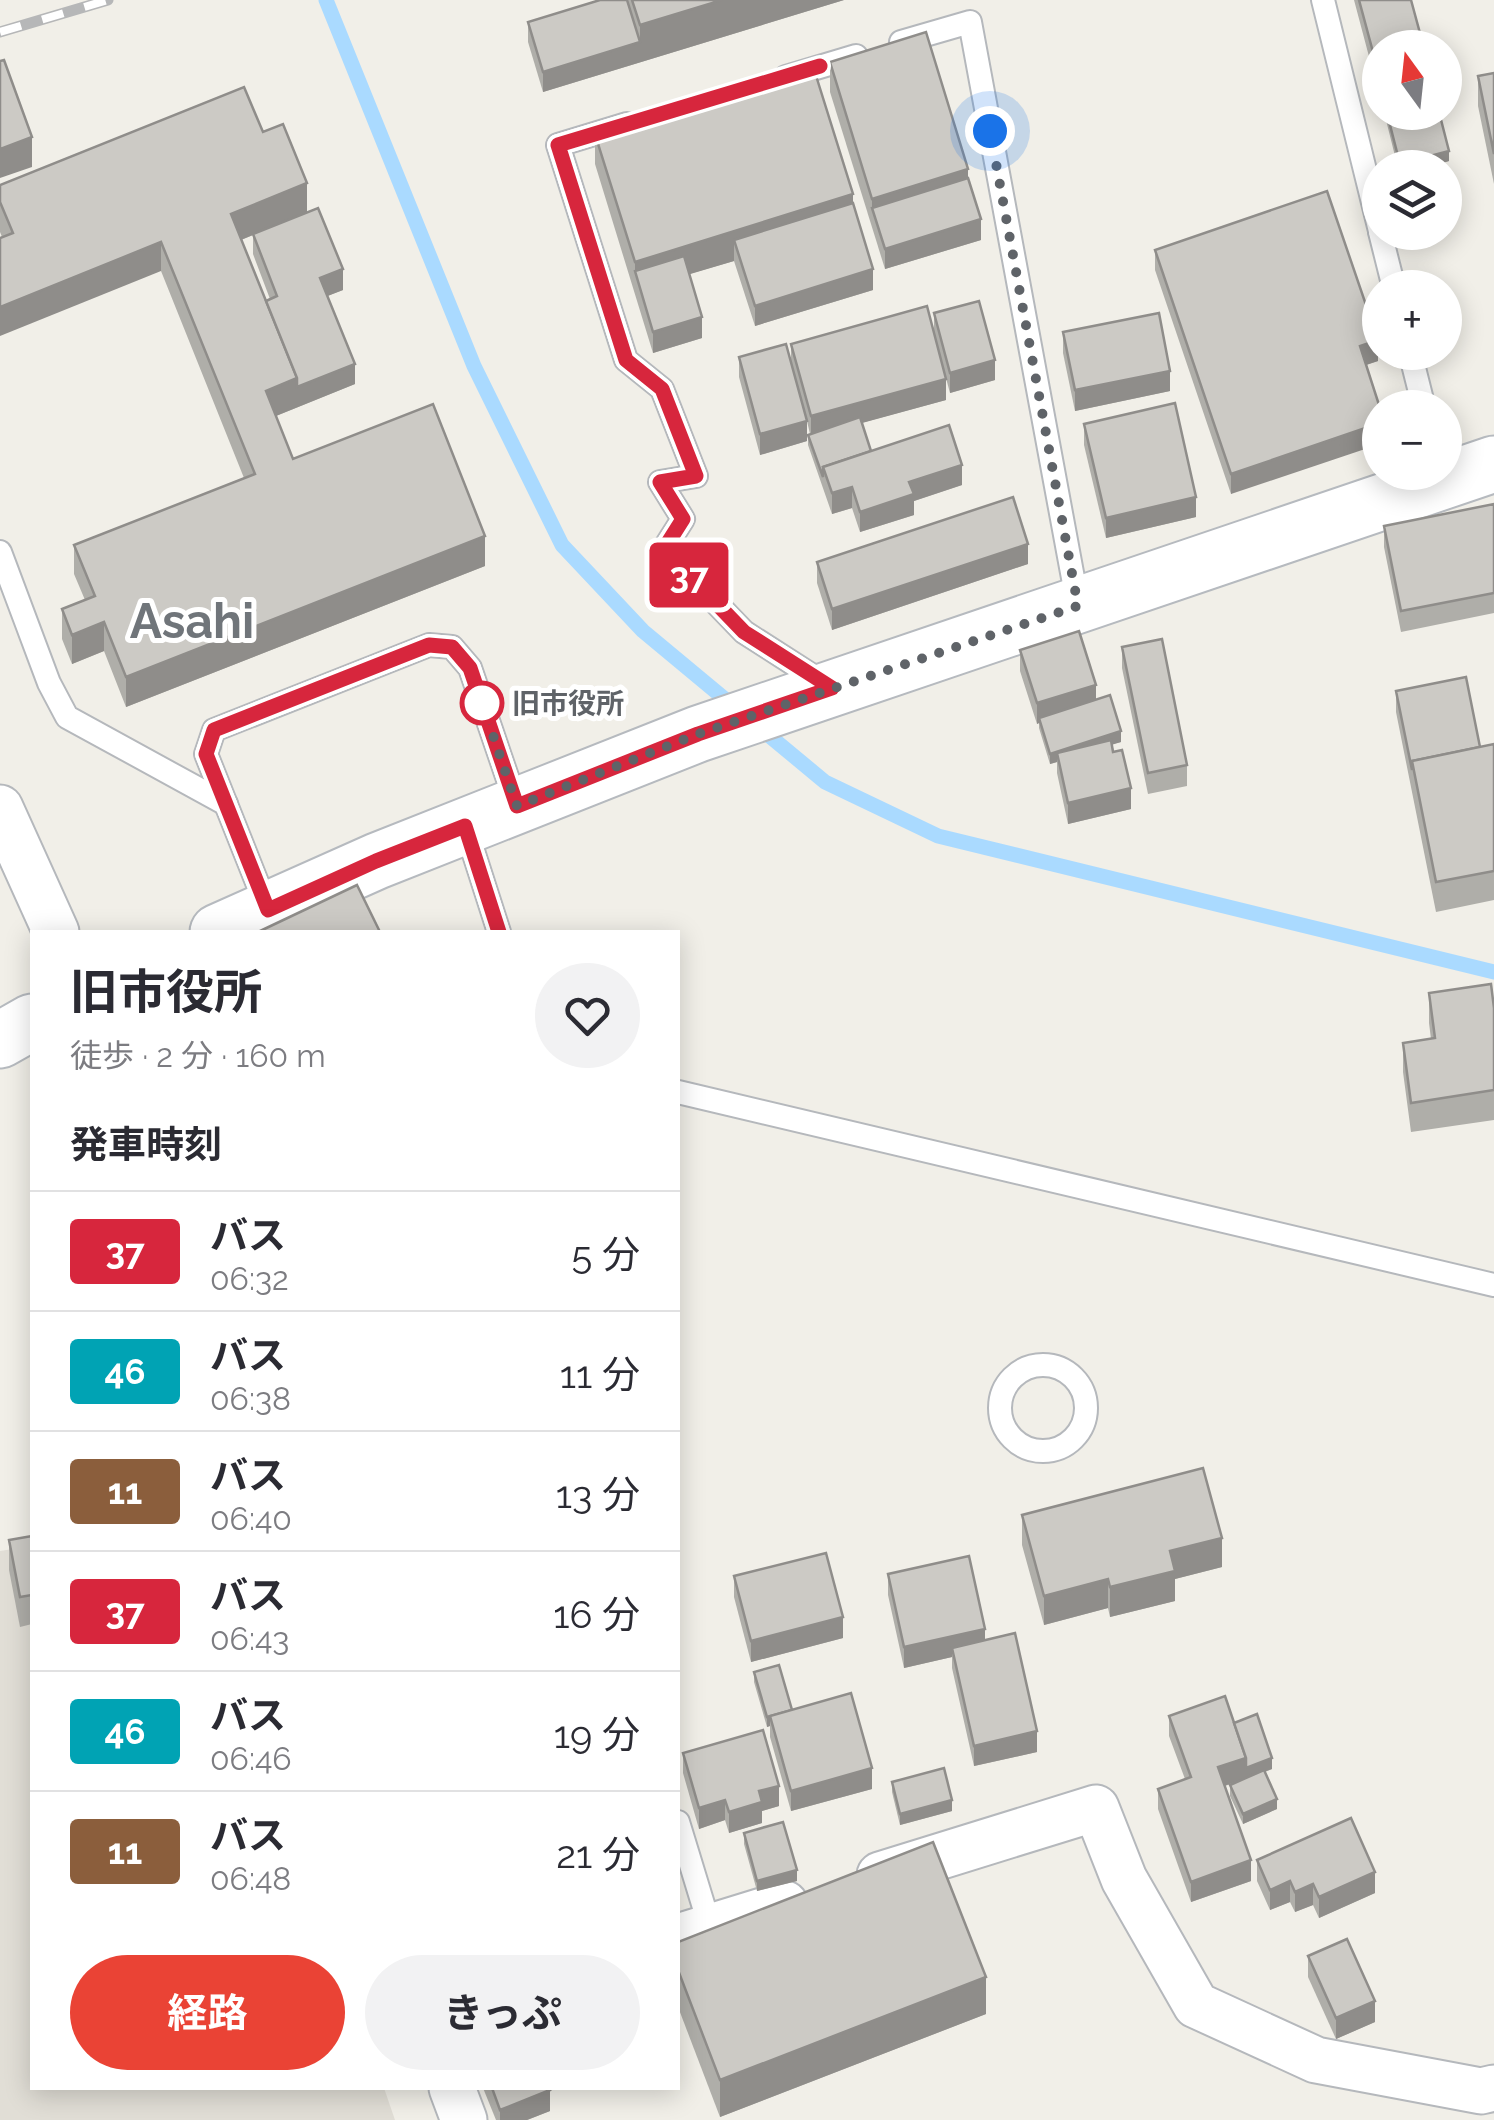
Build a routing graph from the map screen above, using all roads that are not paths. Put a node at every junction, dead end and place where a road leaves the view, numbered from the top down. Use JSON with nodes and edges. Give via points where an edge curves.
{"nodes":[{"id":1,"x":1323,"y":0,"type":"edge"},
{"id":2,"x":764,"y":83,"type":"edge"},
{"id":3,"x":652,"y":117,"type":"edge"},
{"id":4,"x":1362,"y":159,"type":"edge"},
{"id":5,"x":1494,"y":464,"type":"edge"},
{"id":6,"x":1462,"y":472,"type":"edge"},
{"id":7,"x":1404,"y":490,"type":"edge"},
{"id":8,"x":0,"y":552,"type":"edge"},
{"id":9,"x":1078,"y":606,"type":"junction"},
{"id":10,"x":813,"y":695,"type":"junction"},
{"id":11,"x":226,"y":804,"type":"junction"},
{"id":12,"x":517,"y":806,"type":"junction"},
{"id":13,"x":0,"y":808,"type":"edge"},
{"id":14,"x":465,"y":826,"type":"junction"},
{"id":15,"x":268,"y":910,"type":"junction"},
{"id":16,"x":55,"y":930,"type":"edge"},
{"id":17,"x":223,"y":930,"type":"edge"},
{"id":18,"x":498,"y":930,"type":"edge"},
{"id":19,"x":30,"y":1023,"type":"edge"},
{"id":20,"x":0,"y":1040,"type":"edge"},
{"id":21,"x":680,"y":1092,"type":"edge"},
{"id":22,"x":1494,"y":1285,"type":"edge"},
{"id":23,"x":680,"y":1836,"type":"edge"},
{"id":24,"x":694,"y":1932,"type":"edge"},
{"id":25,"x":1494,"y":2088,"type":"edge"},
{"id":26,"x":453,"y":2090,"type":"edge"},
{"id":27,"x":464,"y":2120,"type":"edge"}],
"edges":[{"from":1,"to":4,"type":"lane"},
{"from":2,"to":9,"type":"lane","via":[[970,22]]},
{"from":3,"to":10,"type":"lane","via":[[558,145],[626,360],[662,389],[696,476],[660,482],[683,519],[664,549]]},
{"from":5,"to":6,"type":"street"},
{"from":7,"to":9,"type":"street"},
{"from":8,"to":11,"type":"lane","via":[[67,717]]},
{"from":9,"to":10,"type":"street"},
{"from":10,"to":12,"type":"street"},
{"from":11,"to":12,"type":"lane","via":[[206,754],[214,730],[429,645],[452,647],[470,668]]},
{"from":11,"to":15,"type":"lane"},
{"from":12,"to":14,"type":"street"},
{"from":13,"to":16,"type":"street"},
{"from":14,"to":15,"type":"street"},
{"from":14,"to":18,"type":"lane"},
{"from":15,"to":17,"type":"street"},
{"from":19,"to":20,"type":"street"},
{"from":21,"to":22,"type":"lane"},
{"from":23,"to":24,"type":"lane"},
{"from":24,"to":25,"type":"street","via":[[1096,1808],[1124,1879],[1196,2005],[1316,2060]]},
{"from":26,"to":27,"type":"street"}]}
